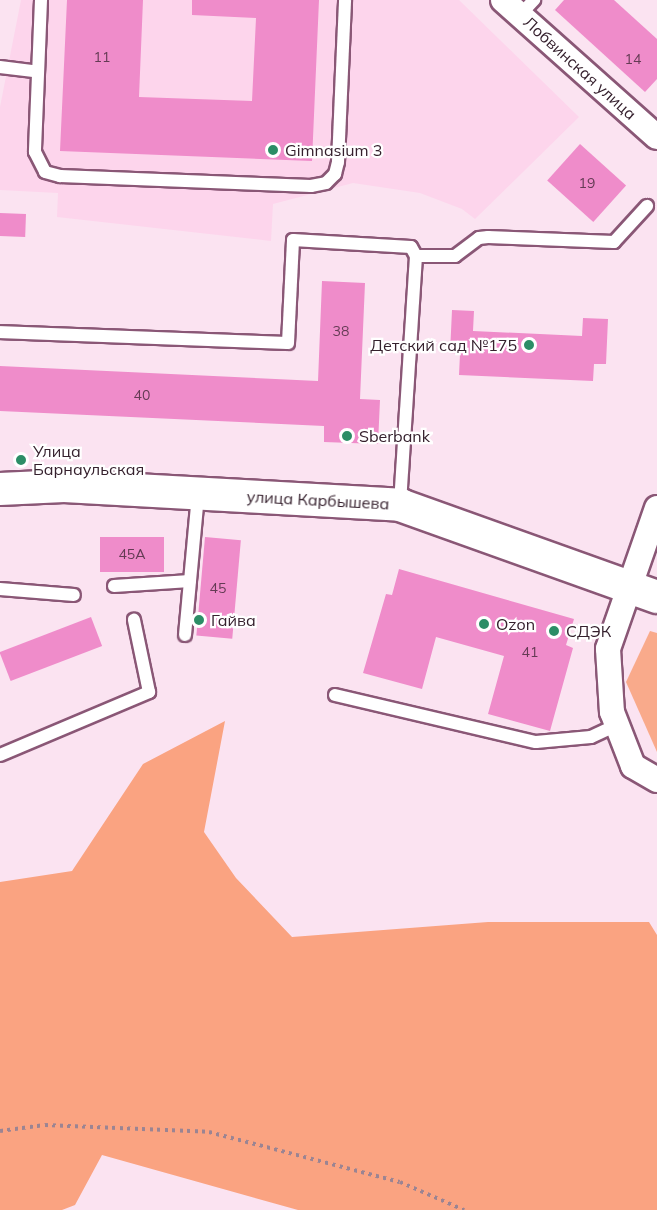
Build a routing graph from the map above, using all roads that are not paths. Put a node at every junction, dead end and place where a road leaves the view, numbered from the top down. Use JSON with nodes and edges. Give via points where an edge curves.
{"nodes":[{"id":1,"x":41,"y":0,"type":"edge"},
{"id":2,"x":345,"y":0,"type":"edge"},
{"id":3,"x":519,"y":5,"type":"edge"},
{"id":4,"x":0,"y":67,"type":"edge"},
{"id":5,"x":38,"y":72,"type":"junction"},
{"id":6,"x":657,"y":137,"type":"edge"},
{"id":7,"x":647,"y":206,"type":"dead end"},
{"id":8,"x":416,"y":256,"type":"junction"},
{"id":9,"x":0,"y":332,"type":"edge"},
{"id":10,"x":0,"y":489,"type":"edge"},
{"id":11,"x":198,"y":493,"type":"junction"},
{"id":12,"x":400,"y":505,"type":"junction"},
{"id":13,"x":657,"y":508,"type":"edge"},
{"id":14,"x":190,"y":581,"type":"junction"},
{"id":15,"x":114,"y":586,"type":"dead end"},
{"id":16,"x":627,"y":586,"type":"junction"},
{"id":17,"x":0,"y":589,"type":"edge"},
{"id":18,"x":74,"y":595,"type":"dead end"},
{"id":19,"x":657,"y":597,"type":"edge"},
{"id":20,"x":134,"y":620,"type":"dead end"},
{"id":21,"x":185,"y":635,"type":"dead end"},
{"id":22,"x":336,"y":695,"type":"dead end"},
{"id":23,"x":617,"y":725,"type":"junction"},
{"id":24,"x":0,"y":755,"type":"edge"},
{"id":25,"x":657,"y":780,"type":"edge"}],
"edges":[{"from":1,"to":5,"type":"lane"},
{"from":2,"to":5,"type":"lane","via":[[338,162],[335,174],[326,183],[311,186],[60,176],[45,172],[35,152]]},
{"from":3,"to":6,"type":"street","name":"Лобвинская улица"},
{"from":4,"to":5,"type":"lane"},
{"from":7,"to":8,"type":"lane","via":[[614,242],[488,237],[479,238],[455,256]]},
{"from":8,"to":9,"type":"lane","via":[[405,245],[293,240],[288,343]]},
{"from":8,"to":12,"type":"lane"},
{"from":10,"to":11,"type":"street","name":"улица Карбышева","via":[[64,486]]},
{"from":11,"to":12,"type":"street","name":"улица Карбышева"},
{"from":11,"to":14,"type":"lane"},
{"from":12,"to":16,"type":"street","name":"улица Карбышева"},
{"from":13,"to":16,"type":"street"},
{"from":14,"to":15,"type":"lane"},
{"from":14,"to":21,"type":"lane"},
{"from":16,"to":19,"type":"street","name":"улица Карбышева"},
{"from":16,"to":23,"type":"street","via":[[608,649],[612,712]]},
{"from":17,"to":18,"type":"lane"},
{"from":20,"to":24,"type":"lane","via":[[149,692]]},
{"from":22,"to":23,"type":"lane","via":[[536,742],[591,737]]},
{"from":23,"to":25,"type":"street","via":[[633,766]]}]}
